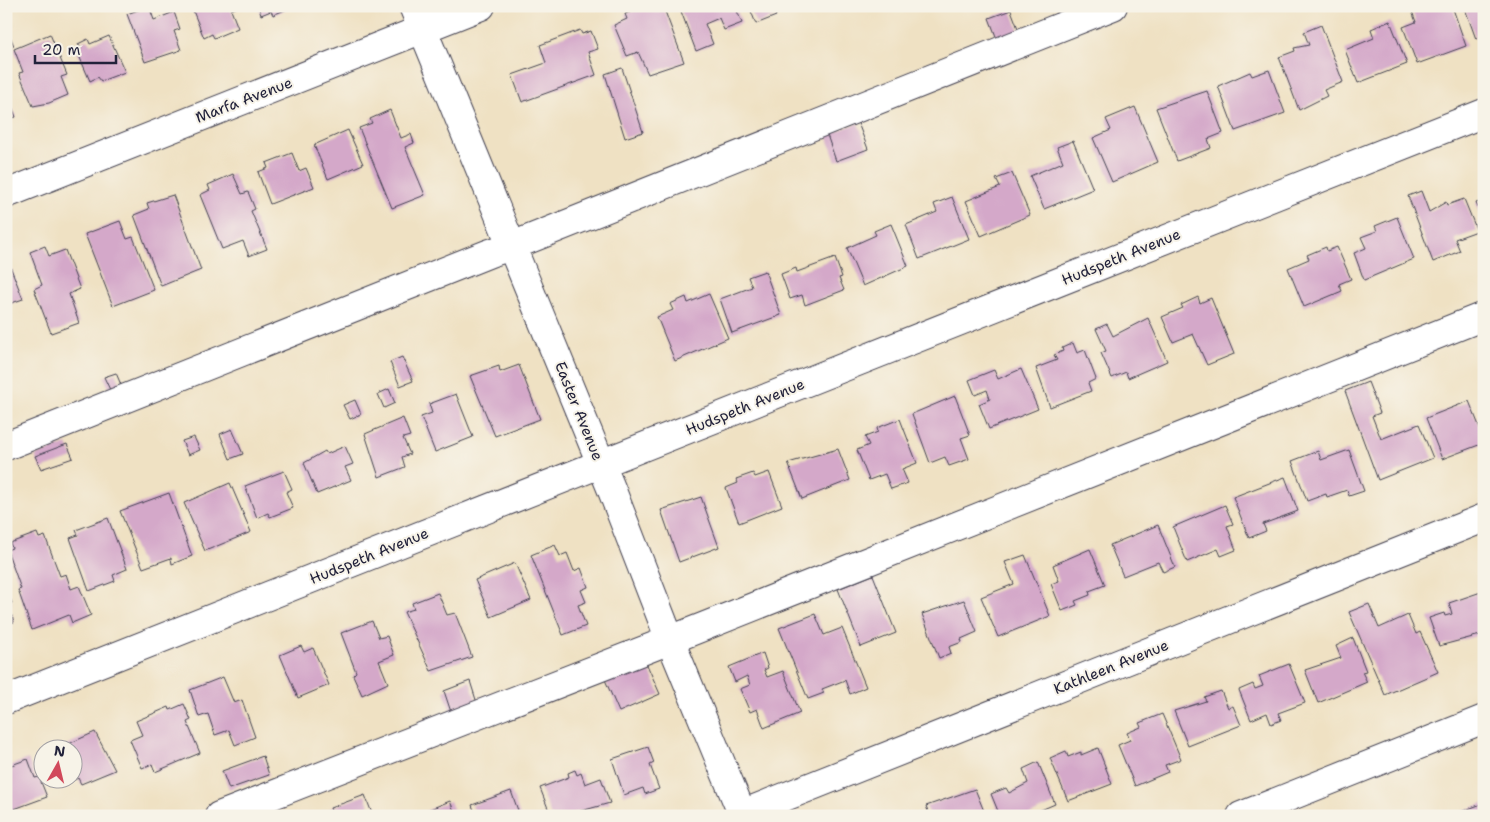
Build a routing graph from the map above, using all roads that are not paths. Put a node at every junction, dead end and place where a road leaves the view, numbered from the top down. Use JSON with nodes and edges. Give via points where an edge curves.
{"nodes":[{"id":1,"x":481,"y":6,"type":"edge"},
{"id":2,"x":1113,"y":6,"type":"edge"},
{"id":3,"x":417,"y":18,"type":"edge"},
{"id":4,"x":1484,"y":112,"type":"edge"},
{"id":5,"x":6,"y":194,"type":"edge"},
{"id":6,"x":512,"y":246,"type":"junction"},
{"id":7,"x":1484,"y":316,"type":"edge"},
{"id":8,"x":6,"y":446,"type":"edge"},
{"id":9,"x":601,"y":463,"type":"junction"},
{"id":10,"x":1484,"y":518,"type":"edge"},
{"id":11,"x":670,"y":640,"type":"junction"},
{"id":12,"x":6,"y":700,"type":"edge"},
{"id":13,"x":1484,"y":719,"type":"edge"},
{"id":14,"x":741,"y":815,"type":"edge"},
{"id":15,"x":219,"y":816,"type":"edge"},
{"id":16,"x":1241,"y":816,"type":"edge"}],
"edges":[{"from":1,"to":3,"type":"street","name":"Marfa Avenue"},
{"from":2,"to":6,"type":"street"},
{"from":3,"to":5,"type":"street","name":"Marfa Avenue"},
{"from":3,"to":6,"type":"street","name":"Easter Avenue"},
{"from":4,"to":9,"type":"street","name":"Hudspeth Avenue"},
{"from":6,"to":8,"type":"street"},
{"from":6,"to":9,"type":"street","name":"Easter Avenue"},
{"from":7,"to":11,"type":"street"},
{"from":9,"to":11,"type":"street","name":"Easter Avenue"},
{"from":9,"to":12,"type":"street","name":"Hudspeth Avenue"},
{"from":10,"to":14,"type":"street","name":"Kathleen Avenue"},
{"from":11,"to":14,"type":"street","name":"Easter Avenue"},
{"from":11,"to":15,"type":"street"},
{"from":13,"to":16,"type":"street"}]}
